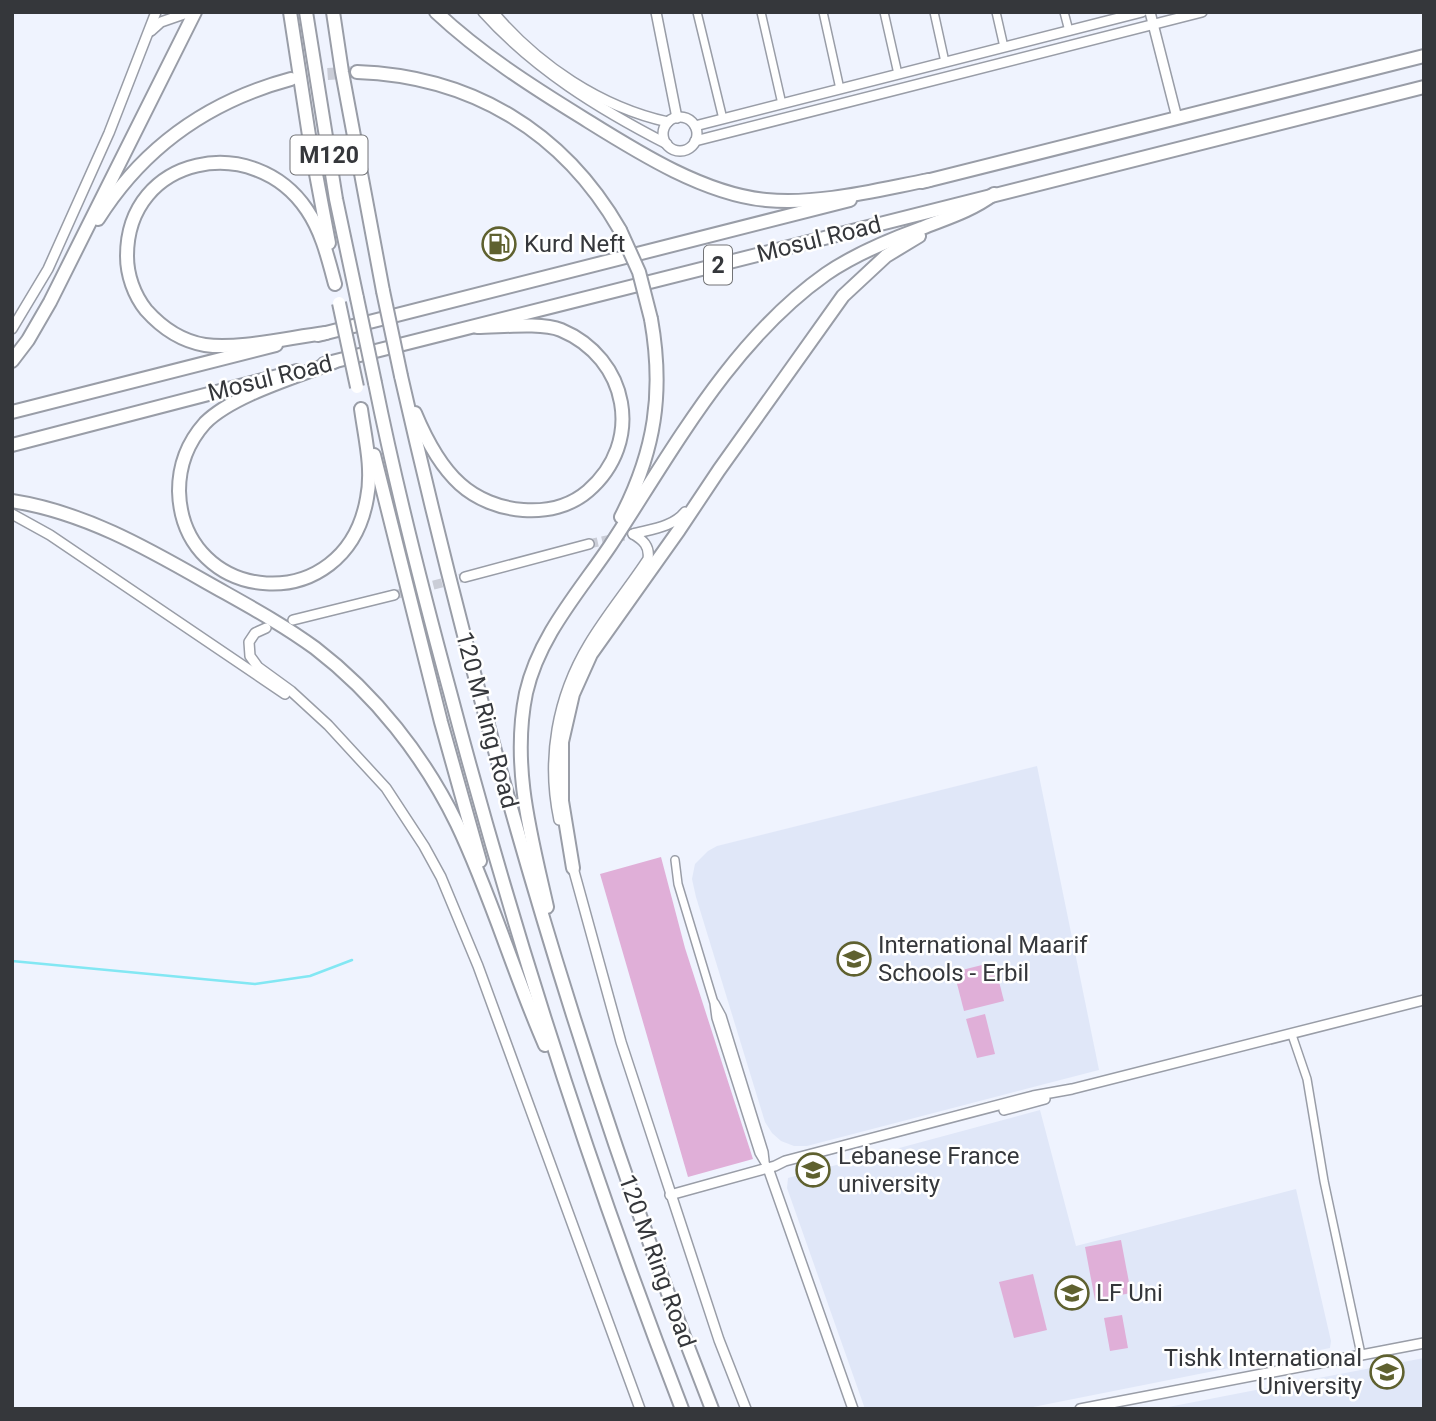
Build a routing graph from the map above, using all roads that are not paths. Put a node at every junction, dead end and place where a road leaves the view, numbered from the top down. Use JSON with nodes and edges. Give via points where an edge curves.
{"nodes":[{"id":1,"x":156,"y":12,"type":"edge"},
{"id":2,"x":290,"y":12,"type":"edge"},
{"id":3,"x":306,"y":12,"type":"edge"},
{"id":4,"x":333,"y":12,"type":"edge"},
{"id":5,"x":436,"y":12,"type":"edge"},
{"id":6,"x":483,"y":12,"type":"edge"},
{"id":7,"x":493,"y":12,"type":"edge"},
{"id":8,"x":656,"y":12,"type":"edge"},
{"id":9,"x":697,"y":12,"type":"edge"},
{"id":10,"x":761,"y":12,"type":"edge"},
{"id":11,"x":823,"y":12,"type":"edge"},
{"id":12,"x":884,"y":12,"type":"edge"},
{"id":13,"x":934,"y":12,"type":"edge"},
{"id":14,"x":996,"y":12,"type":"edge"},
{"id":15,"x":1064,"y":12,"type":"edge"},
{"id":16,"x":1150,"y":12,"type":"edge"},
{"id":17,"x":1202,"y":12,"type":"edge"},
{"id":18,"x":184,"y":13,"type":"edge"},
{"id":19,"x":1137,"y":13,"type":"edge"},
{"id":20,"x":1153,"y":25,"type":"junction"},
{"id":21,"x":1138,"y":29,"type":"junction"},
{"id":22,"x":1069,"y":31,"type":"junction"},
{"id":23,"x":150,"y":33,"type":"junction"},
{"id":24,"x":1004,"y":47,"type":"junction"},
{"id":25,"x":1424,"y":56,"type":"edge"},
{"id":26,"x":945,"y":62,"type":"junction"},
{"id":27,"x":928,"y":67,"type":"junction"},
{"id":28,"x":357,"y":72,"type":"tunnel mouth"},
{"id":29,"x":898,"y":74,"type":"junction"},
{"id":30,"x":291,"y":79,"type":"tunnel mouth"},
{"id":31,"x":931,"y":81,"type":"junction"},
{"id":32,"x":1424,"y":87,"type":"edge"},
{"id":33,"x":840,"y":89,"type":"junction"},
{"id":34,"x":782,"y":104,"type":"junction"},
{"id":35,"x":1177,"y":118,"type":"junction"},
{"id":36,"x":723,"y":119,"type":"junction"},
{"id":37,"x":673,"y":120,"type":"junction"},
{"id":38,"x":695,"y":126,"type":"junction"},
{"id":39,"x":695,"y":141,"type":"junction"},
{"id":40,"x":667,"y":144,"type":"junction"},
{"id":41,"x":929,"y":180,"type":"junction"},
{"id":42,"x":993,"y":194,"type":"junction"},
{"id":43,"x":955,"y":216,"type":"junction"},
{"id":44,"x":62,"y":279,"type":"junction"},
{"id":45,"x":335,"y":284,"type":"junction"},
{"id":46,"x":477,"y":327,"type":"junction"},
{"id":47,"x":12,"y":329,"type":"edge"},
{"id":48,"x":326,"y":333,"type":"junction"},
{"id":49,"x":12,"y":361,"type":"edge"},
{"id":50,"x":334,"y":362,"type":"junction"},
{"id":51,"x":401,"y":376,"type":"junction"},
{"id":52,"x":361,"y":409,"type":"junction"},
{"id":53,"x":12,"y":412,"type":"edge"},
{"id":54,"x":12,"y":445,"type":"edge"},
{"id":55,"x":715,"y":476,"type":"junction"},
{"id":56,"x":12,"y":501,"type":"edge"},
{"id":57,"x":12,"y":514,"type":"edge"},
{"id":58,"x":589,"y":544,"type":"tunnel mouth"},
{"id":59,"x":465,"y":577,"type":"tunnel mouth"},
{"id":60,"x":582,"y":584,"type":"junction"},
{"id":61,"x":394,"y":595,"type":"tunnel mouth"},
{"id":62,"x":293,"y":620,"type":"dead end"},
{"id":63,"x":266,"y":628,"type":"dead end"},
{"id":64,"x":313,"y":712,"type":"junction"},
{"id":65,"x":675,"y":860,"type":"dead end"},
{"id":66,"x":573,"y":868,"type":"junction"},
{"id":67,"x":503,"y":940,"type":"junction"},
{"id":68,"x":1424,"y":1000,"type":"edge"},
{"id":69,"x":573,"y":1016,"type":"junction"},
{"id":70,"x":1292,"y":1035,"type":"junction"},
{"id":71,"x":567,"y":1089,"type":"junction"},
{"id":72,"x":769,"y":1165,"type":"junction"},
{"id":73,"x":670,"y":1195,"type":"junction"},
{"id":74,"x":1424,"y":1343,"type":"edge"},
{"id":75,"x":1424,"y":1349,"type":"edge"},
{"id":76,"x":1361,"y":1354,"type":"junction"},
{"id":77,"x":640,"y":1409,"type":"edge"},
{"id":78,"x":682,"y":1409,"type":"edge"},
{"id":79,"x":712,"y":1409,"type":"edge"},
{"id":80,"x":746,"y":1409,"type":"edge"},
{"id":81,"x":853,"y":1409,"type":"edge"},
{"id":82,"x":1080,"y":1409,"type":"edge"},
{"id":83,"x":1111,"y":1409,"type":"edge"}],
"edges":[{"from":1,"to":23,"type":"street"},
{"from":2,"to":45,"type":"highway"},
{"from":3,"to":71,"type":"highway","name":"120 M Ring Road","number":"M120","bridge":true,"via":[[336,199],[407,528],[468,762]]},
{"from":4,"to":51,"type":"highway","name":"120 M Ring Road","number":"M120","bridge":true},
{"from":5,"to":41,"type":"highway","via":[[487,57],[618,141],[735,195],[814,200]]},
{"from":6,"to":40,"type":"street","via":[[548,72]]},
{"from":7,"to":37,"type":"street","via":[[533,51],[581,86],[624,108]]},
{"from":8,"to":37,"type":"street"},
{"from":9,"to":36,"type":"street"},
{"from":10,"to":34,"type":"street"},
{"from":11,"to":33,"type":"street"},
{"from":12,"to":29,"type":"street"},
{"from":13,"to":26,"type":"street"},
{"from":14,"to":24,"type":"street"},
{"from":15,"to":22,"type":"street"},
{"from":16,"to":20,"type":"street"},
{"from":17,"to":20,"type":"street"},
{"from":18,"to":23,"type":"street","via":[[161,22]]},
{"from":18,"to":44,"type":"highway"},
{"from":19,"to":21,"type":"street"},
{"from":19,"to":22,"type":"street"},
{"from":20,"to":21,"type":"street"},
{"from":20,"to":35,"type":"street"},
{"from":21,"to":31,"type":"street"},
{"from":22,"to":24,"type":"street"},
{"from":23,"to":47,"type":"street","via":[[48,269]]},
{"from":24,"to":26,"type":"street"},
{"from":25,"to":35,"type":"highway","name":"Mosul Road","number":"2"},
{"from":26,"to":27,"type":"street"},
{"from":27,"to":29,"type":"street"},
{"from":27,"to":31,"type":"street"},
{"from":28,"to":60,"type":"highway","bridge":true,"via":[[435,83],[509,114],[579,172],[607,208],[639,272],[652,319],[657,366],[647,456],[633,493]]},
{"from":29,"to":33,"type":"street"},
{"from":30,"to":44,"type":"highway","via":[[210,110],[151,153],[114,195]]},
{"from":31,"to":39,"type":"street"},
{"from":32,"to":42,"type":"highway","name":"Mosul Road","number":"2"},
{"from":33,"to":34,"type":"street"},
{"from":34,"to":36,"type":"street"},
{"from":35,"to":41,"type":"highway","name":"Mosul Road","number":"2"},
{"from":36,"to":38,"type":"street"},
{"from":37,"to":38,"type":"street","via":[[687,119]]},
{"from":37,"to":40,"type":"street","via":[[663,135]]},
{"from":38,"to":39,"type":"street"},
{"from":39,"to":40,"type":"street","via":[[682,151]]},
{"from":41,"to":48,"type":"highway","name":"Mosul Road","number":"2"},
{"from":42,"to":43,"type":"highway"},
{"from":42,"to":46,"type":"highway","name":"Mosul Road","number":"2"},
{"from":43,"to":55,"type":"highway","via":[[886,256],[843,296]]},
{"from":43,"to":60,"type":"highway","via":[[854,258],[774,316],[724,375]]},
{"from":44,"to":49,"type":"highway"},
{"from":45,"to":48,"type":"highway","via":[[323,242],[303,204],[274,178],[240,164],[198,164],[173,174],[143,203],[130,233],[128,270],[137,297],[165,328],[184,339],[227,346]]},
{"from":45,"to":52,"type":"highway","bridge":true},
{"from":46,"to":50,"type":"highway","name":"Mosul Road","number":"2"},
{"from":46,"to":51,"type":"highway","via":[[559,329],[592,348],[609,368],[621,399],[621,435],[606,471],[580,496],[555,507],[523,510],[473,494],[453,478],[435,451]]},
{"from":48,"to":53,"type":"highway","name":"Mosul Road","number":"2"},
{"from":50,"to":52,"type":"highway","via":[[228,406],[195,436],[182,463],[180,498],[187,528],[203,552],[229,573],[264,584],[298,581],[341,555],[358,531],[368,496]]},
{"from":50,"to":54,"type":"highway","name":"Mosul Road","number":"2"},
{"from":51,"to":69,"type":"highway","name":"120 M Ring Road","via":[[477,687]]},
{"from":52,"to":67,"type":"highway","via":[[441,723]]},
{"from":55,"to":66,"type":"highway","via":[[604,634],[579,679],[565,726],[560,775]]},
{"from":55,"to":66,"type":"street","via":[[679,520],[633,534],[646,544],[648,559],[582,656],[567,690],[556,732],[554,794]]},
{"from":56,"to":67,"type":"highway","via":[[84,520],[132,540],[277,623],[338,667],[384,714],[429,774],[462,835]]},
{"from":57,"to":64,"type":"street"},
{"from":58,"to":59,"type":"street"},
{"from":60,"to":69,"type":"highway","via":[[564,609],[533,673],[520,743],[527,821]]},
{"from":61,"to":62,"type":"street"},
{"from":63,"to":64,"type":"street","via":[[249,642],[253,661]]},
{"from":64,"to":77,"type":"street","via":[[386,788],[441,877],[474,955]]},
{"from":65,"to":72,"type":"street","via":[[716,1018],[759,1153]]},
{"from":66,"to":73,"type":"street"},
{"from":67,"to":71,"type":"highway"},
{"from":68,"to":70,"type":"street"},
{"from":69,"to":79,"type":"highway","name":"120 M Ring Road"},
{"from":70,"to":72,"type":"street","via":[[786,1166]]},
{"from":70,"to":76,"type":"street","via":[[1307,1079]]},
{"from":71,"to":78,"type":"highway","name":"120 M Ring Road"},
{"from":72,"to":73,"type":"street"},
{"from":72,"to":81,"type":"street"},
{"from":73,"to":80,"type":"street"},
{"from":74,"to":76,"type":"street"},
{"from":75,"to":83,"type":"street"},
{"from":76,"to":82,"type":"street"}]}
